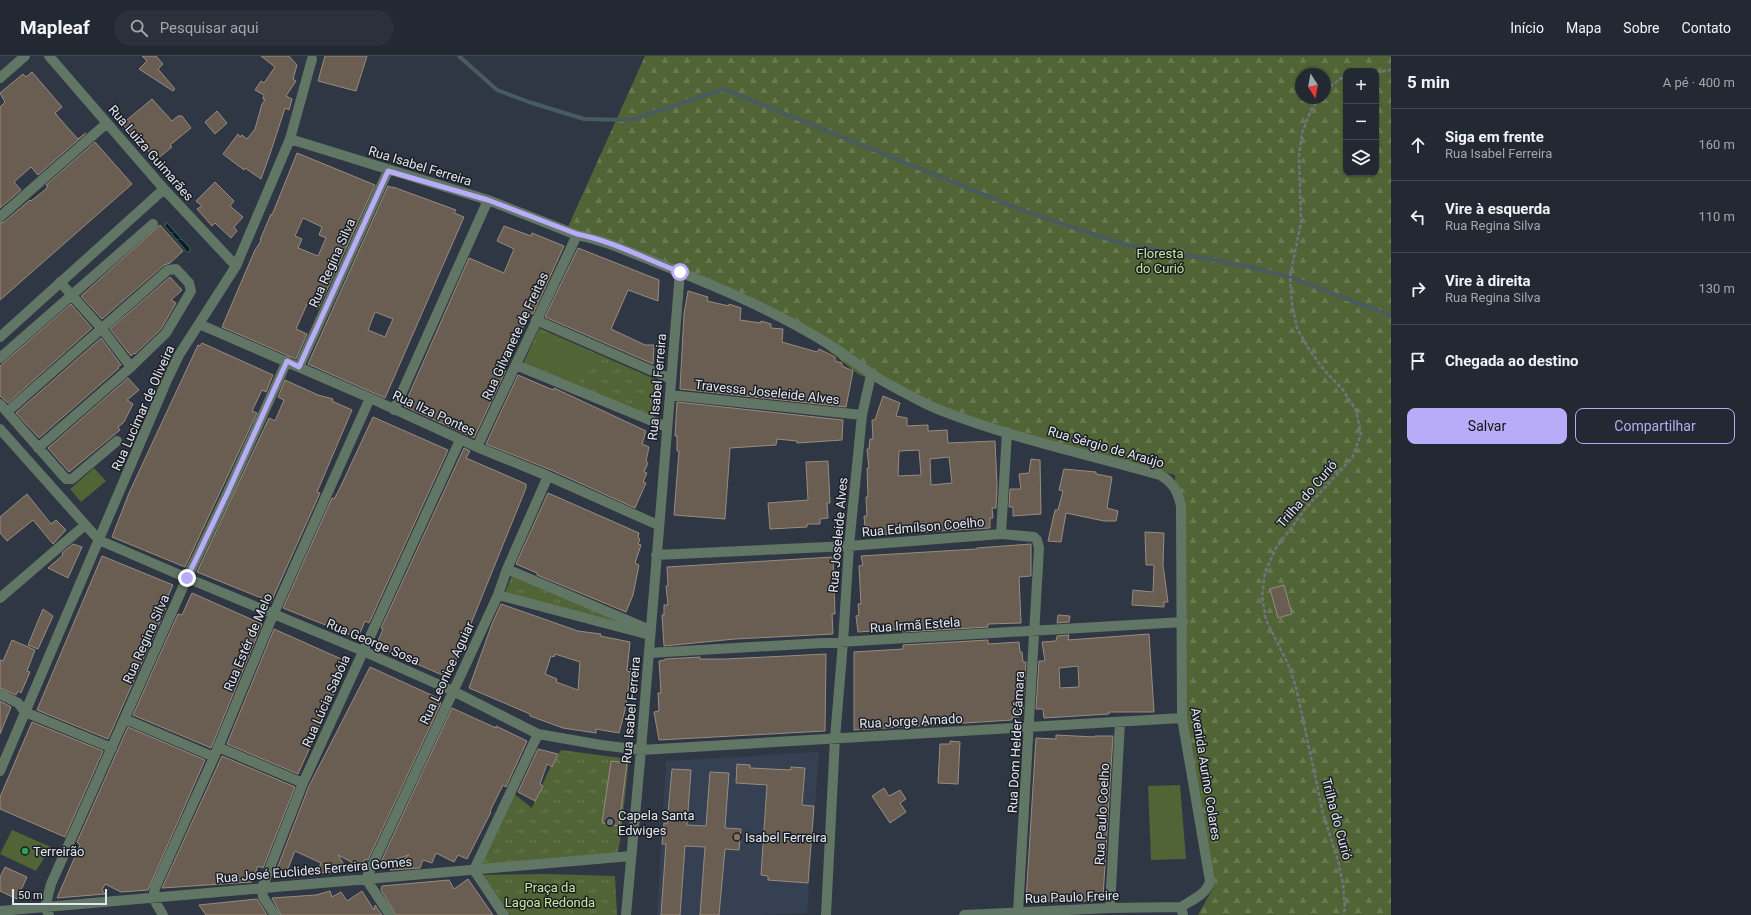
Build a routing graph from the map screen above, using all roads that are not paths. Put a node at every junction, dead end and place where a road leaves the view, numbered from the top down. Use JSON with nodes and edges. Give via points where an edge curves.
{"nodes":[{"id":1,"x":25,"y":56,"type":"edge"},
{"id":2,"x":49,"y":56,"type":"edge"},
{"id":3,"x":312,"y":58,"type":"dead end"},
{"id":4,"x":0,"y":78,"type":"edge"},
{"id":5,"x":107,"y":123,"type":"junction"},
{"id":6,"x":290,"y":139,"type":"junction"},
{"id":7,"x":388,"y":171,"type":"junction"},
{"id":8,"x":164,"y":189,"type":"junction"},
{"id":9,"x":488,"y":200,"type":"junction"},
{"id":10,"x":0,"y":216,"type":"edge"},
{"id":11,"x":153,"y":224,"type":"dead end"},
{"id":12,"x":577,"y":234,"type":"junction"},
{"id":13,"x":236,"y":266,"type":"junction"},
{"id":14,"x":680,"y":272,"type":"junction"},
{"id":15,"x":60,"y":282,"type":"junction"},
{"id":16,"x":71,"y":295,"type":"junction"},
{"id":17,"x":536,"y":320,"type":"junction"},
{"id":18,"x":199,"y":324,"type":"junction"},
{"id":19,"x":102,"y":329,"type":"junction"},
{"id":20,"x":0,"y":337,"type":"edge"},
{"id":21,"x":0,"y":358,"type":"edge"},
{"id":22,"x":287,"y":361,"type":"junction"},
{"id":23,"x":516,"y":365,"type":"junction"},
{"id":24,"x":132,"y":367,"type":"junction"},
{"id":25,"x":299,"y":367,"type":"junction"},
{"id":26,"x":871,"y":374,"type":"junction"},
{"id":27,"x":671,"y":378,"type":"junction"},
{"id":28,"x":670,"y":395,"type":"junction"},
{"id":29,"x":370,"y":398,"type":"junction"},
{"id":30,"x":3,"y":408,"type":"edge"},
{"id":31,"x":394,"y":410,"type":"junction"},
{"id":32,"x":862,"y":415,"type":"junction"},
{"id":33,"x":667,"y":428,"type":"junction"},
{"id":34,"x":0,"y":429,"type":"edge"},
{"id":35,"x":1007,"y":432,"type":"junction"},
{"id":36,"x":460,"y":440,"type":"junction"},
{"id":37,"x":117,"y":441,"type":"dead end"},
{"id":38,"x":38,"y":448,"type":"junction"},
{"id":39,"x":477,"y":448,"type":"junction"},
{"id":40,"x":548,"y":476,"type":"junction"},
{"id":41,"x":85,"y":525,"type":"junction"},
{"id":42,"x":658,"y":525,"type":"junction"},
{"id":43,"x":1001,"y":534,"type":"junction"},
{"id":44,"x":99,"y":540,"type":"junction"},
{"id":45,"x":849,"y":546,"type":"junction"},
{"id":46,"x":656,"y":555,"type":"junction"},
{"id":47,"x":507,"y":569,"type":"junction"},
{"id":48,"x":1038,"y":572,"type":"joint"},
{"id":49,"x":187,"y":578,"type":"junction"},
{"id":50,"x":498,"y":595,"type":"junction"},
{"id":51,"x":0,"y":598,"type":"edge"},
{"id":52,"x":273,"y":614,"type":"junction"},
{"id":53,"x":1182,"y":622,"type":"junction"},
{"id":54,"x":1035,"y":630,"type":"junction"},
{"id":55,"x":650,"y":633,"type":"junction"},
{"id":56,"x":843,"y":642,"type":"junction"},
{"id":57,"x":363,"y":651,"type":"junction"},
{"id":58,"x":649,"y":654,"type":"junction"},
{"id":59,"x":453,"y":691,"type":"junction"},
{"id":60,"x":0,"y":694,"type":"edge"},
{"id":61,"x":25,"y":712,"type":"junction"},
{"id":62,"x":1182,"y":718,"type":"junction"},
{"id":63,"x":125,"y":719,"type":"junction"},
{"id":64,"x":1120,"y":722,"type":"junction"},
{"id":65,"x":1029,"y":728,"type":"junction"},
{"id":66,"x":538,"y":734,"type":"junction"},
{"id":67,"x":835,"y":738,"type":"junction"},
{"id":68,"x":218,"y":747,"type":"junction"},
{"id":69,"x":112,"y":748,"type":"junction"},
{"id":70,"x":641,"y":750,"type":"junction"},
{"id":71,"x":214,"y":757,"type":"junction"},
{"id":72,"x":0,"y":771,"type":"edge"},
{"id":73,"x":303,"y":783,"type":"junction"},
{"id":74,"x":631,"y":856,"type":"junction"},
{"id":75,"x":474,"y":870,"type":"junction"},
{"id":76,"x":366,"y":879,"type":"junction"},
{"id":77,"x":262,"y":888,"type":"junction"},
{"id":78,"x":153,"y":898,"type":"junction"},
{"id":79,"x":1110,"y":908,"type":"junction"},
{"id":80,"x":0,"y":911,"type":"edge"},
{"id":81,"x":47,"y":911,"type":"edge"},
{"id":82,"x":1182,"y":911,"type":"edge"},
{"id":83,"x":1018,"y":912,"type":"junction"},
{"id":84,"x":164,"y":915,"type":"edge"},
{"id":85,"x":275,"y":915,"type":"edge"},
{"id":86,"x":390,"y":915,"type":"edge"},
{"id":87,"x":504,"y":915,"type":"edge"},
{"id":88,"x":626,"y":915,"type":"edge"},
{"id":89,"x":826,"y":915,"type":"edge"},
{"id":90,"x":964,"y":915,"type":"edge"}],
"edges":[{"from":1,"to":4,"type":"street"},
{"from":2,"to":5,"type":"street","name":"Rua Luiza Guimarães"},
{"from":3,"to":6,"type":"street","name":"Rua Lucimar de Oliveira"},
{"from":5,"to":8,"type":"street","name":"Rua Luiza Guimarães"},
{"from":5,"to":10,"type":"street"},
{"from":6,"to":7,"type":"street","name":"Rua Isabel Ferreira"},
{"from":6,"to":13,"type":"street","name":"Rua Lucimar de Oliveira"},
{"from":7,"to":9,"type":"street","name":"Rua Isabel Ferreira"},
{"from":7,"to":25,"type":"street","name":"Rua Regina Silva"},
{"from":8,"to":13,"type":"street","name":"Rua Luiza Guimarães"},
{"from":8,"to":15,"type":"street"},
{"from":9,"to":12,"type":"street","name":"Rua Isabel Ferreira"},
{"from":9,"to":31,"type":"street"},
{"from":11,"to":16,"type":"street"},
{"from":12,"to":14,"type":"street","name":"Rua Isabel Ferreira"},
{"from":12,"to":17,"type":"street","name":"Rua Gilvanete de Freitas"},
{"from":13,"to":18,"type":"street","name":"Rua Lucimar de Oliveira"},
{"from":14,"to":26,"type":"street","via":[[793,322]]},
{"from":14,"to":27,"type":"street","name":"Rua Isabel Ferreira"},
{"from":15,"to":16,"type":"street"},
{"from":15,"to":20,"type":"street"},
{"from":16,"to":19,"type":"street"},
{"from":16,"to":21,"type":"street"},
{"from":17,"to":23,"type":"street","name":"Rua Gilvanete de Freitas"},
{"from":17,"to":27,"type":"street"},
{"from":18,"to":22,"type":"street","name":"Rua Ilza Pontes"},
{"from":18,"to":44,"type":"street","name":"Rua Lucimar de Oliveira","via":[[167,380]]},
{"from":19,"to":24,"type":"street"},
{"from":19,"to":24,"type":"street","via":[[168,270],[176,269],[189,283],[191,291],[170,328]]},
{"from":19,"to":30,"type":"street"},
{"from":22,"to":25,"type":"street","name":"Rua Ilza Pontes"},
{"from":22,"to":49,"type":"street","name":"Rua Regina Silva"},
{"from":23,"to":33,"type":"street"},
{"from":23,"to":39,"type":"street","name":"Rua Gilvanete de Freitas"},
{"from":24,"to":38,"type":"street"},
{"from":25,"to":29,"type":"street","name":"Rua Ilza Pontes"},
{"from":26,"to":32,"type":"street","name":"Rua Joseleide Alves"},
{"from":26,"to":35,"type":"street","name":"Rua Sérgio de Araújo","via":[[939,410]]},
{"from":27,"to":28,"type":"street","name":"Rua Isabel Ferreira"},
{"from":28,"to":32,"type":"street","name":"Travessa Joseleide Alves"},
{"from":28,"to":33,"type":"street","name":"Rua Isabel Ferreira"},
{"from":29,"to":31,"type":"street","name":"Rua Ilza Pontes"},
{"from":29,"to":52,"type":"street","name":"Rua Estér de Melo"},
{"from":30,"to":38,"type":"street"},
{"from":31,"to":36,"type":"street","name":"Rua Ilza Pontes"},
{"from":32,"to":45,"type":"street","name":"Rua Joseleide Alves"},
{"from":33,"to":42,"type":"street","name":"Rua Isabel Ferreira"},
{"from":34,"to":41,"type":"street"},
{"from":35,"to":43,"type":"street"},
{"from":35,"to":53,"type":"street","name":"Rua Sérgio de Araújo","via":[[1160,475],[1173,484],[1181,506]]},
{"from":36,"to":39,"type":"street","name":"Rua Ilza Pontes"},
{"from":36,"to":57,"type":"street","name":"Rua Lúcia Sabóia"},
{"from":37,"to":38,"type":"street","via":[[69,480],[66,480]]},
{"from":39,"to":40,"type":"street","name":"Rua Ilza Pontes"},
{"from":40,"to":42,"type":"street","name":"Rua Ilza Pontes"},
{"from":40,"to":47,"type":"street","name":"Rua Leonice Aguiar"},
{"from":41,"to":44,"type":"street"},
{"from":41,"to":51,"type":"street"},
{"from":42,"to":46,"type":"street","name":"Rua Isabel Ferreira"},
{"from":43,"to":45,"type":"street","name":"Rua Edmílson Coelho"},
{"from":43,"to":48,"type":"street","name":"Rua Edmílson Coelho","via":[[1034,537],[1037,540]]},
{"from":44,"to":49,"type":"street","name":"Rua George Sosa"},
{"from":44,"to":61,"type":"street","name":"Rua Lucimar de Oliveira"},
{"from":45,"to":46,"type":"street","name":"Rua Edmílson Coelho"},
{"from":45,"to":56,"type":"street","name":"Rua Joseleide Alves"},
{"from":46,"to":55,"type":"street","name":"Rua Isabel Ferreira"},
{"from":47,"to":50,"type":"street","name":"Rua Leonice Aguiar"},
{"from":47,"to":55,"type":"street"},
{"from":48,"to":54,"type":"street","name":"Rua Dom Helder Câmara"},
{"from":49,"to":52,"type":"street","name":"Rua George Sosa"},
{"from":49,"to":63,"type":"street","name":"Rua Regina Silva"},
{"from":50,"to":55,"type":"street"},
{"from":50,"to":59,"type":"street","name":"Rua Leonice Aguiar"},
{"from":52,"to":57,"type":"street","name":"Rua George Sosa"},
{"from":52,"to":68,"type":"street","name":"Rua Estér de Melo"},
{"from":53,"to":54,"type":"street","name":"Rua Irmã Estela"},
{"from":53,"to":62,"type":"street","name":"Avenida Aurino Colares"},
{"from":54,"to":56,"type":"street","name":"Rua Irmã Estela"},
{"from":54,"to":65,"type":"street","name":"Rua Dom Helder Câmara"},
{"from":55,"to":58,"type":"street","name":"Rua Isabel Ferreira"},
{"from":56,"to":58,"type":"street","name":"Rua Irmã Estela"},
{"from":56,"to":67,"type":"street","name":"Rua Joseleide Alves"},
{"from":57,"to":59,"type":"street","name":"Rua George Sosa"},
{"from":57,"to":73,"type":"street","name":"Rua Lúcia Sabóia"},
{"from":58,"to":70,"type":"street","name":"Rua Isabel Ferreira"},
{"from":59,"to":66,"type":"street","name":"Rua George Sosa"},
{"from":59,"to":76,"type":"street","name":"Rua Leonice Aguiar"},
{"from":60,"to":61,"type":"street","via":[[18,703]]},
{"from":61,"to":69,"type":"street"},
{"from":61,"to":72,"type":"street","name":"Rua Lucimar de Oliveira"},
{"from":62,"to":64,"type":"street","name":"Rua Jorge Amado"},
{"from":62,"to":82,"type":"street","name":"Avenida Aurino Colares","via":[[1210,881],[1201,895]]},
{"from":63,"to":69,"type":"street","name":"Rua Regina Silva"},
{"from":63,"to":71,"type":"street"},
{"from":64,"to":65,"type":"street","name":"Rua Jorge Amado"},
{"from":64,"to":79,"type":"street","name":"Rua Paulo Coelho"},
{"from":65,"to":67,"type":"street","name":"Rua Jorge Amado"},
{"from":65,"to":83,"type":"street","name":"Rua Dom Helder Câmara"},
{"from":66,"to":70,"type":"street","name":"Rua George Sosa"},
{"from":66,"to":75,"type":"street"},
{"from":67,"to":70,"type":"street","name":"Rua Jorge Amado"},
{"from":67,"to":89,"type":"street","name":"Rua Joseleide Alves"},
{"from":68,"to":71,"type":"street","name":"Rua Estér de Melo"},
{"from":68,"to":73,"type":"street"},
{"from":69,"to":81,"type":"street","name":"Rua Regina Silva","via":[[51,884]]},
{"from":70,"to":74,"type":"street","name":"Rua Isabel Ferreira"},
{"from":71,"to":78,"type":"street","name":"Rua Estér de Melo"},
{"from":73,"to":77,"type":"street","name":"Rua Lúcia Sabóia"},
{"from":74,"to":75,"type":"street","name":"Rua José Euclides Ferreira Gomes"},
{"from":74,"to":88,"type":"street","name":"Rua Isabel Ferreira"},
{"from":75,"to":76,"type":"street","name":"Rua José Euclides Ferreira Gomes"},
{"from":75,"to":87,"type":"street"},
{"from":76,"to":77,"type":"street","name":"Rua José Euclides Ferreira Gomes"},
{"from":76,"to":86,"type":"street"},
{"from":77,"to":78,"type":"street","name":"Rua José Euclides Ferreira Gomes"},
{"from":77,"to":85,"type":"street","via":[[263,897]]},
{"from":78,"to":81,"type":"street","name":"Rua José Euclides Ferreira Gomes"},
{"from":78,"to":84,"type":"street"},
{"from":79,"to":82,"type":"street","name":"Rua Paulo Freire"},
{"from":79,"to":83,"type":"street","name":"Rua Paulo Freire"},
{"from":80,"to":81,"type":"street","name":"Rua José Euclides Ferreira Gomes"},
{"from":83,"to":90,"type":"street","name":"Rua Paulo Freire"}]}
